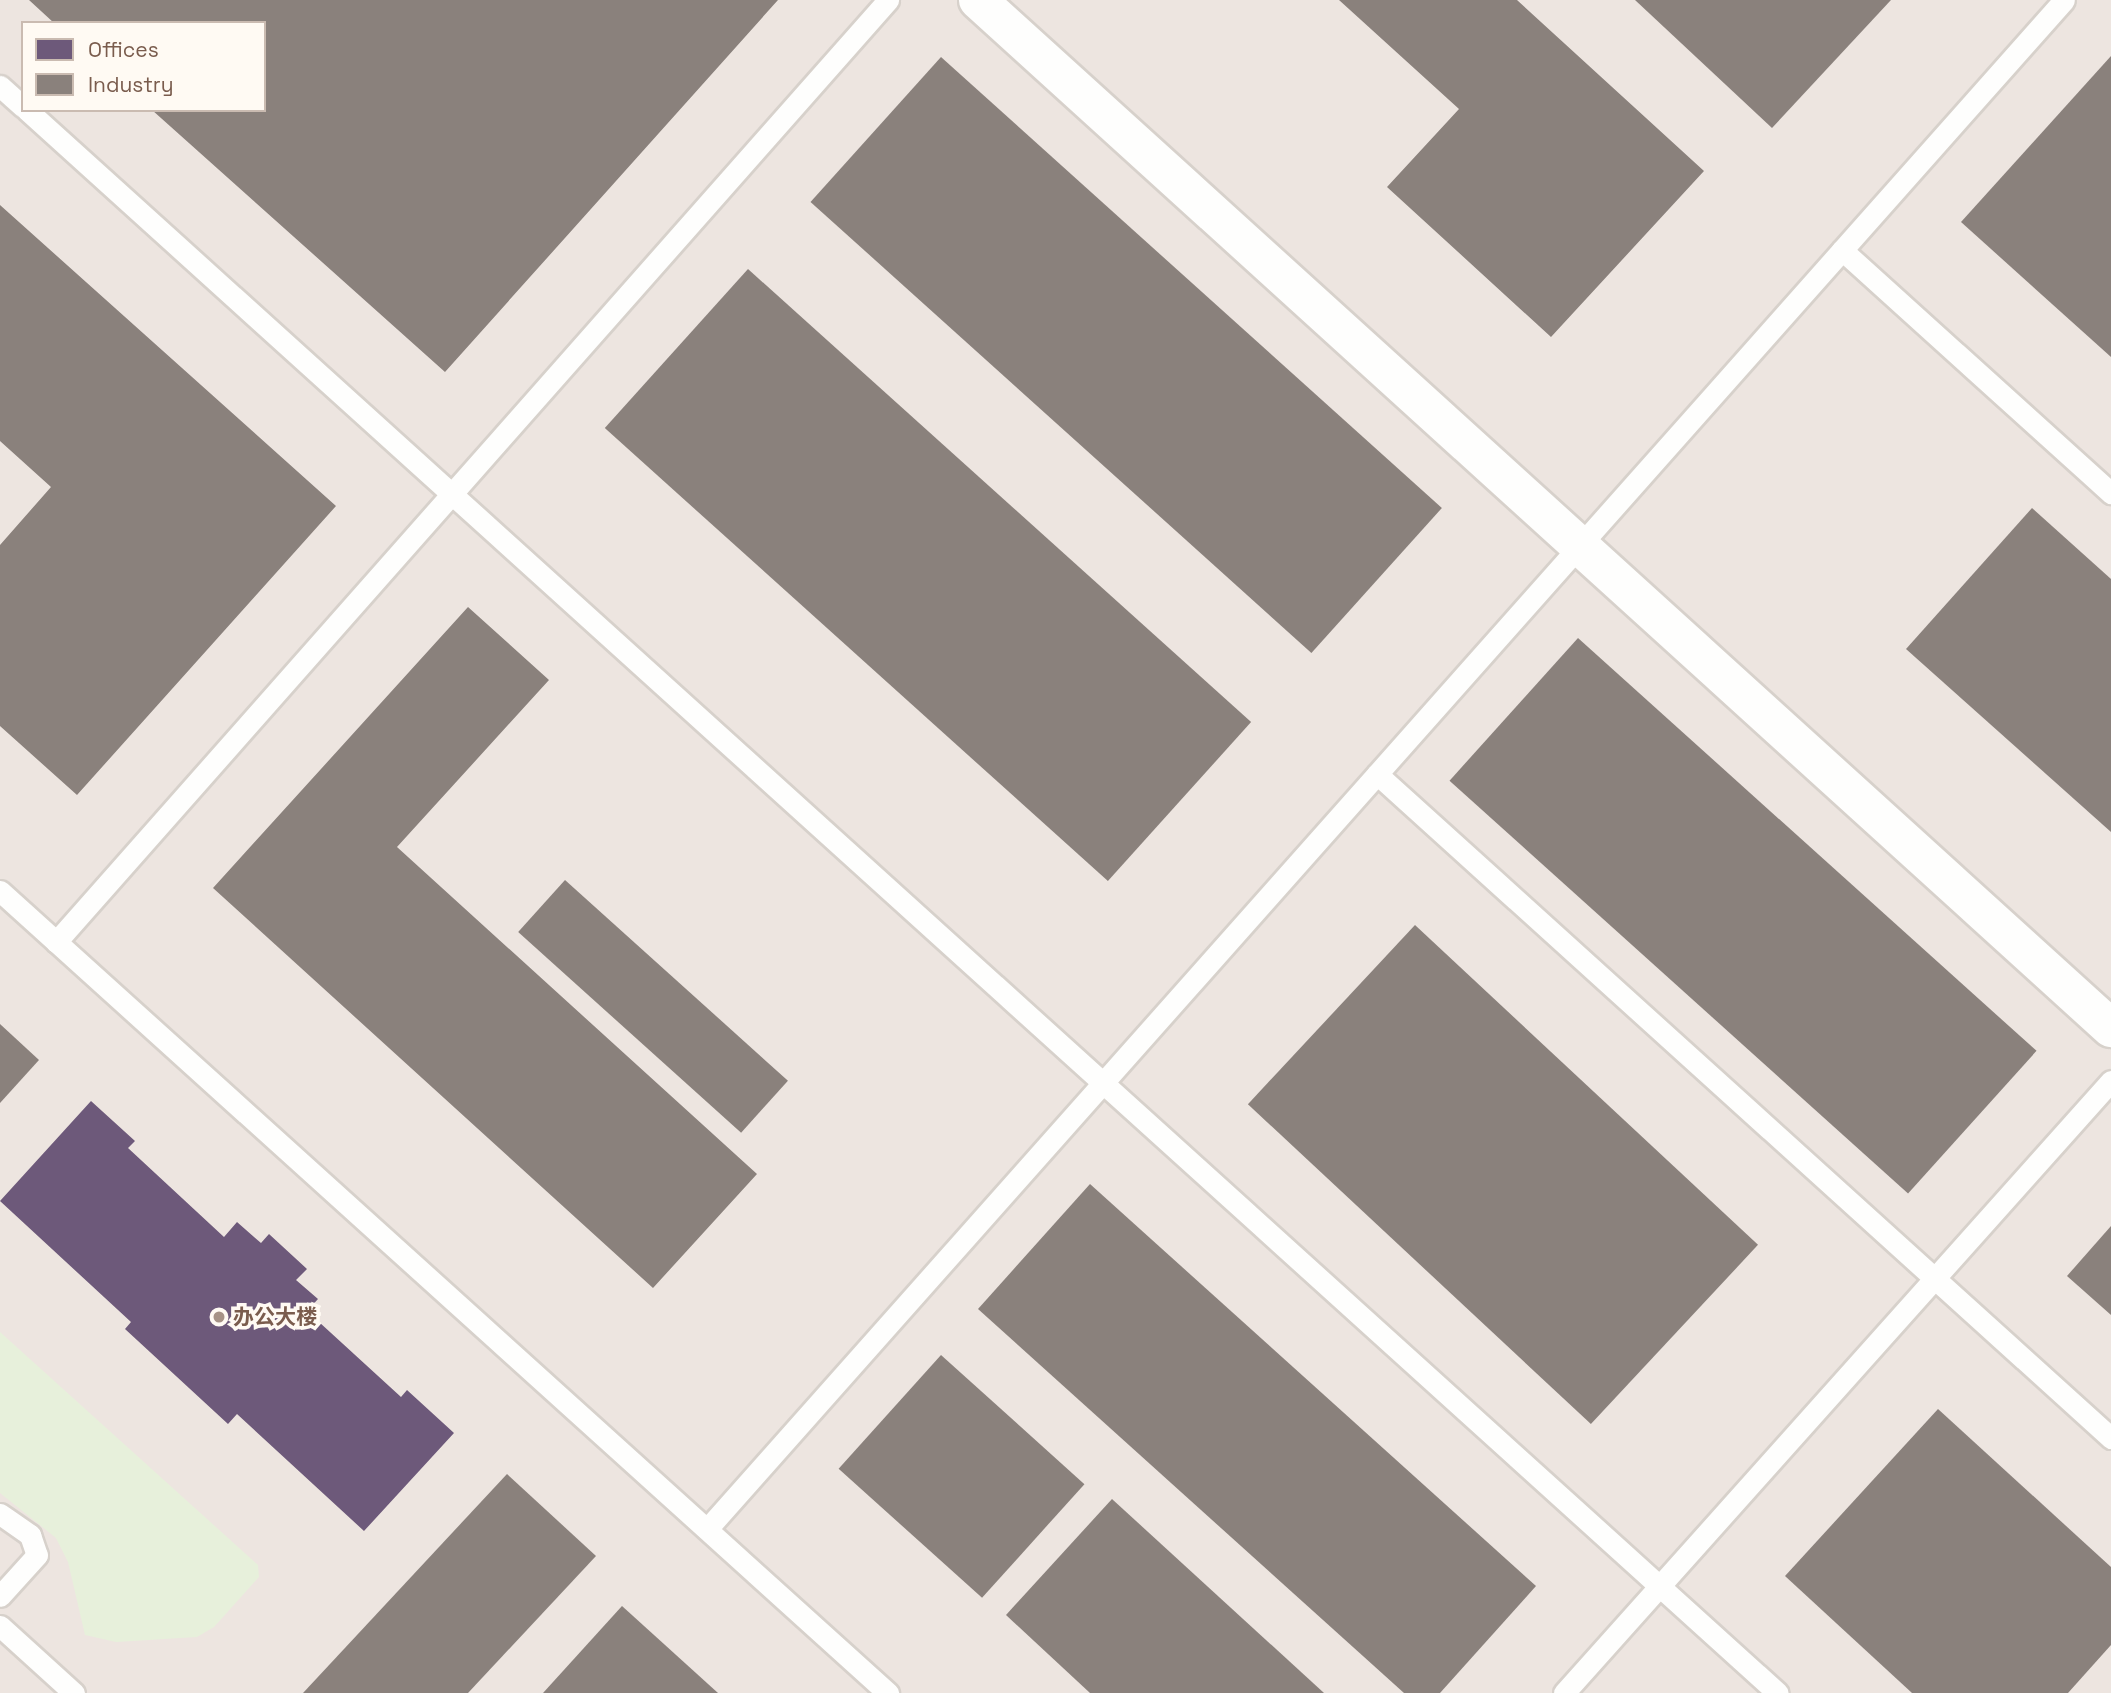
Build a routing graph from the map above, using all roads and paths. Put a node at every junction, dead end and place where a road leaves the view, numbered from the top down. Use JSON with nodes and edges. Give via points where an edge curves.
{"nodes":[{"id":1,"x":888,"y":0,"type":"edge"},
{"id":2,"x":978,"y":0,"type":"edge"},
{"id":3,"x":2064,"y":0,"type":"edge"},
{"id":4,"x":0,"y":86,"type":"edge"},
{"id":5,"x":21,"y":105,"type":"edge"},
{"id":6,"x":29,"y":112,"type":"edge"},
{"id":7,"x":1842,"y":250,"type":"junction"},
{"id":8,"x":2111,"y":492,"type":"edge"},
{"id":9,"x":452,"y":494,"type":"junction"},
{"id":10,"x":1580,"y":546,"type":"junction"},
{"id":11,"x":1377,"y":774,"type":"junction"},
{"id":12,"x":0,"y":891,"type":"edge"},
{"id":13,"x":56,"y":942,"type":"junction"},
{"id":14,"x":2111,"y":1028,"type":"edge"},
{"id":15,"x":2111,"y":1081,"type":"edge"},
{"id":16,"x":1103,"y":1083,"type":"junction"},
{"id":17,"x":2111,"y":1438,"type":"edge"},
{"id":18,"x":0,"y":1514,"type":"edge"},
{"id":19,"x":706,"y":1529,"type":"junction"},
{"id":20,"x":1660,"y":1586,"type":"junction"},
{"id":21,"x":0,"y":1596,"type":"edge"},
{"id":22,"x":0,"y":1626,"type":"edge"},
{"id":23,"x":74,"y":1693,"type":"edge"},
{"id":24,"x":888,"y":1693,"type":"edge"},
{"id":25,"x":1564,"y":1693,"type":"edge"},
{"id":26,"x":1778,"y":1693,"type":"edge"}],
"edges":[{"from":1,"to":9,"type":"lane"},
{"from":2,"to":10,"type":"street"},
{"from":3,"to":7,"type":"lane"},
{"from":4,"to":5,"type":"lane"},
{"from":6,"to":9,"type":"lane"},
{"from":7,"to":8,"type":"lane"},
{"from":7,"to":10,"type":"lane"},
{"from":9,"to":13,"type":"lane"},
{"from":9,"to":16,"type":"lane"},
{"from":10,"to":11,"type":"lane"},
{"from":10,"to":14,"type":"street"},
{"from":11,"to":16,"type":"lane"},
{"from":11,"to":17,"type":"lane"},
{"from":12,"to":13,"type":"lane"},
{"from":13,"to":19,"type":"lane"},
{"from":15,"to":20,"type":"lane"},
{"from":16,"to":19,"type":"lane"},
{"from":16,"to":20,"type":"lane"},
{"from":18,"to":21,"type":"lane","via":[[30,1535],[37,1555]]},
{"from":19,"to":24,"type":"lane"},
{"from":20,"to":25,"type":"lane"},
{"from":20,"to":26,"type":"lane"},
{"from":22,"to":23,"type":"lane"}]}
